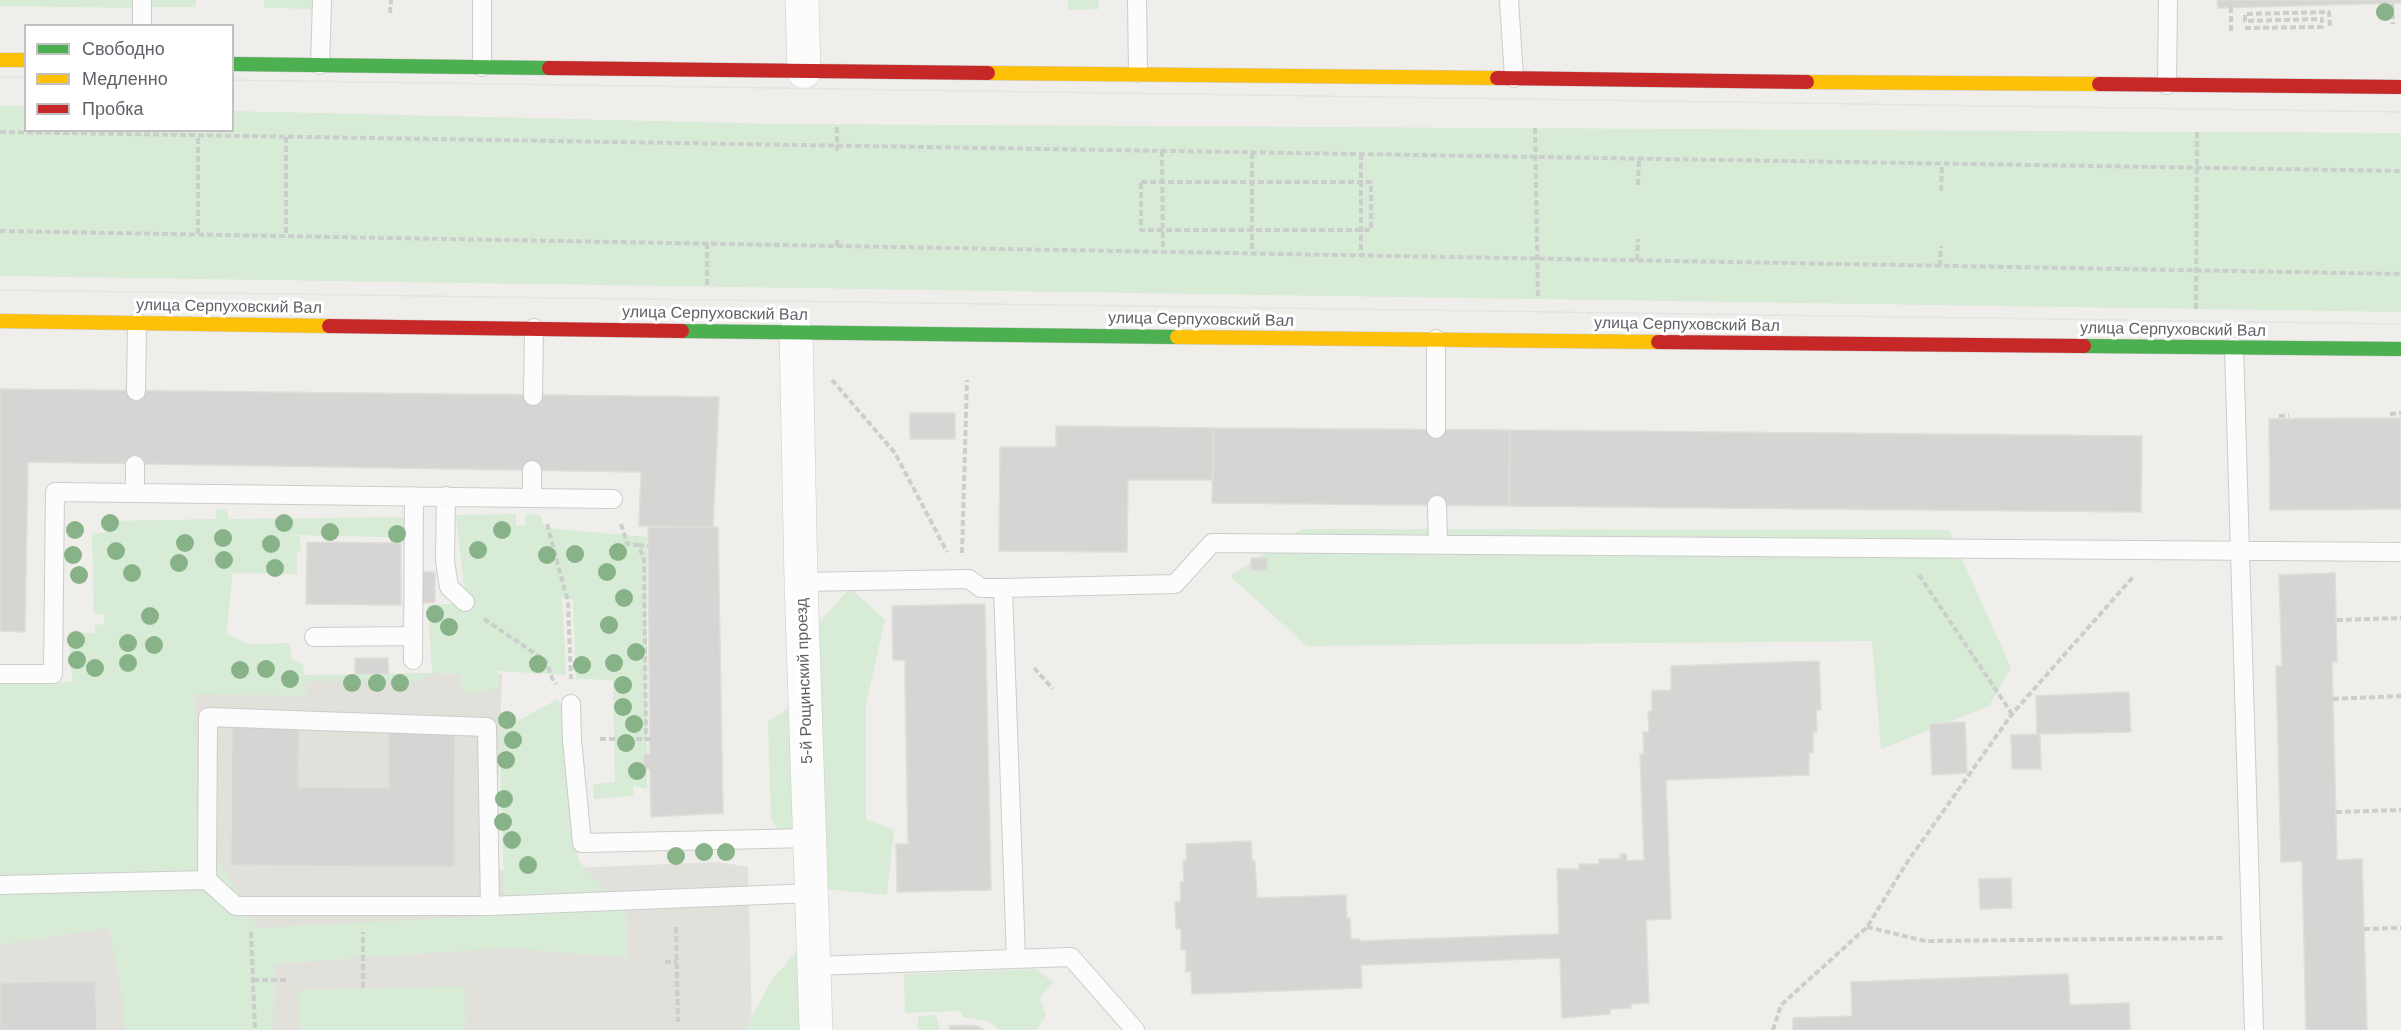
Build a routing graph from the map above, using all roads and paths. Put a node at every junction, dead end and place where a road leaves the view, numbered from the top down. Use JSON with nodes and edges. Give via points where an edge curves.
{"nodes":[{"id":1,"x":142,"y":0,"type":"edge"},
{"id":2,"x":322,"y":0,"type":"edge"},
{"id":3,"x":391,"y":0,"type":"edge"},
{"id":4,"x":482,"y":0,"type":"edge"},
{"id":5,"x":802,"y":0,"type":"edge"},
{"id":6,"x":1137,"y":0,"type":"edge"},
{"id":7,"x":1509,"y":0,"type":"edge"},
{"id":8,"x":2168,"y":0,"type":"edge"},
{"id":9,"x":2392,"y":3,"type":"dead end"},
{"id":10,"x":2231,"y":7,"type":"dead end"},
{"id":11,"x":390,"y":13,"type":"dead end"},
{"id":12,"x":142,"y":24,"type":"edge"},
{"id":13,"x":2392,"y":24,"type":"dead end"},
{"id":14,"x":2245,"y":28,"type":"dead end"},
{"id":15,"x":2330,"y":28,"type":"dead end"},
{"id":16,"x":2232,"y":31,"type":"dead end"},
{"id":17,"x":0,"y":60,"type":"edge"},
{"id":18,"x":24,"y":60,"type":"edge"},
{"id":19,"x":234,"y":64,"type":"edge"},
{"id":20,"x":321,"y":65,"type":"junction"},
{"id":21,"x":482,"y":67,"type":"junction"},
{"id":22,"x":804,"y":72,"type":"junction"},
{"id":23,"x":1138,"y":73,"type":"junction"},
{"id":24,"x":1514,"y":78,"type":"junction"},
{"id":25,"x":2167,"y":85,"type":"junction"},
{"id":26,"x":2401,"y":87,"type":"edge"},
{"id":27,"x":837,"y":124,"type":"dead end"},
{"id":28,"x":1535,"y":128,"type":"dead end"},
{"id":29,"x":0,"y":132,"type":"edge"},
{"id":30,"x":2197,"y":132,"type":"dead end"},
{"id":31,"x":198,"y":135,"type":"junction"},
{"id":32,"x":286,"y":137,"type":"junction"},
{"id":33,"x":837,"y":148,"type":"junction"},
{"id":34,"x":1162,"y":151,"type":"junction"},
{"id":35,"x":1252,"y":153,"type":"junction"},
{"id":36,"x":1361,"y":154,"type":"junction"},
{"id":37,"x":1535,"y":157,"type":"junction"},
{"id":38,"x":1639,"y":158,"type":"junction"},
{"id":39,"x":1941,"y":164,"type":"junction"},
{"id":40,"x":2197,"y":168,"type":"junction"},
{"id":41,"x":2401,"y":171,"type":"edge"},
{"id":42,"x":1162,"y":182,"type":"junction"},
{"id":43,"x":1252,"y":182,"type":"junction"},
{"id":44,"x":1361,"y":182,"type":"junction"},
{"id":45,"x":1638,"y":184,"type":"dead end"},
{"id":46,"x":1941,"y":191,"type":"dead end"},
{"id":47,"x":1163,"y":230,"type":"junction"},
{"id":48,"x":1252,"y":230,"type":"junction"},
{"id":49,"x":1361,"y":230,"type":"junction"},
{"id":50,"x":0,"y":231,"type":"edge"},
{"id":51,"x":198,"y":234,"type":"junction"},
{"id":52,"x":286,"y":236,"type":"junction"},
{"id":53,"x":1638,"y":239,"type":"dead end"},
{"id":54,"x":837,"y":240,"type":"dead end"},
{"id":55,"x":707,"y":243,"type":"junction"},
{"id":56,"x":837,"y":246,"type":"junction"},
{"id":57,"x":1941,"y":246,"type":"dead end"},
{"id":58,"x":1163,"y":252,"type":"junction"},
{"id":59,"x":1252,"y":253,"type":"junction"},
{"id":60,"x":1361,"y":256,"type":"junction"},
{"id":61,"x":1537,"y":258,"type":"junction"},
{"id":62,"x":1637,"y":260,"type":"junction"},
{"id":63,"x":1940,"y":266,"type":"junction"},
{"id":64,"x":2196,"y":271,"type":"junction"},
{"id":65,"x":2401,"y":274,"type":"edge"},
{"id":66,"x":707,"y":286,"type":"dead end"},
{"id":67,"x":1538,"y":299,"type":"dead end"},
{"id":68,"x":2196,"y":309,"type":"dead end"},
{"id":69,"x":0,"y":321,"type":"edge"},
{"id":70,"x":137,"y":322,"type":"junction"},
{"id":71,"x":534,"y":328,"type":"junction"},
{"id":72,"x":796,"y":332,"type":"junction"},
{"id":73,"x":1436,"y":339,"type":"junction"},
{"id":74,"x":2234,"y":347,"type":"junction"},
{"id":75,"x":2401,"y":349,"type":"edge"},
{"id":76,"x":828,"y":374,"type":"dead end"},
{"id":77,"x":967,"y":380,"type":"dead end"},
{"id":78,"x":136,"y":391,"type":"dead end"},
{"id":79,"x":533,"y":396,"type":"dead end"},
{"id":80,"x":2401,"y":413,"type":"edge"},
{"id":81,"x":2390,"y":414,"type":"dead end"},
{"id":82,"x":2279,"y":416,"type":"dead end"},
{"id":83,"x":2289,"y":416,"type":"dead end"},
{"id":84,"x":1436,"y":429,"type":"dead end"},
{"id":85,"x":135,"y":465,"type":"dead end"},
{"id":86,"x":532,"y":470,"type":"dead end"},
{"id":87,"x":135,"y":492,"type":"junction"},
{"id":88,"x":414,"y":495,"type":"junction"},
{"id":89,"x":446,"y":496,"type":"junction"},
{"id":90,"x":539,"y":497,"type":"junction"},
{"id":91,"x":613,"y":499,"type":"dead end"},
{"id":92,"x":1437,"y":505,"type":"dead end"},
{"id":93,"x":627,"y":544,"type":"dead end"},
{"id":94,"x":637,"y":545,"type":"junction"},
{"id":95,"x":1438,"y":545,"type":"junction"},
{"id":96,"x":648,"y":546,"type":"dead end"},
{"id":97,"x":2239,"y":549,"type":"junction"},
{"id":98,"x":2401,"y":552,"type":"edge"},
{"id":99,"x":1918,"y":573,"type":"dead end"},
{"id":100,"x":2132,"y":578,"type":"dead end"},
{"id":101,"x":961,"y":580,"type":"junction"},
{"id":102,"x":801,"y":582,"type":"junction"},
{"id":103,"x":1003,"y":588,"type":"junction"},
{"id":104,"x":470,"y":608,"type":"joint"},
{"id":105,"x":2401,"y":618,"type":"edge"},
{"id":106,"x":2337,"y":620,"type":"dead end"},
{"id":107,"x":413,"y":636,"type":"junction"},
{"id":108,"x":314,"y":637,"type":"dead end"},
{"id":109,"x":412,"y":660,"type":"dead end"},
{"id":110,"x":0,"y":674,"type":"edge"},
{"id":111,"x":552,"y":674,"type":"dead end"},
{"id":112,"x":2401,"y":696,"type":"edge"},
{"id":113,"x":2333,"y":699,"type":"dead end"},
{"id":114,"x":571,"y":704,"type":"joint"},
{"id":115,"x":2012,"y":714,"type":"junction"},
{"id":116,"x":572,"y":740,"type":"junction"},
{"id":117,"x":2401,"y":810,"type":"edge"},
{"id":118,"x":2336,"y":813,"type":"dead end"},
{"id":119,"x":810,"y":838,"type":"junction"},
{"id":120,"x":207,"y":880,"type":"junction"},
{"id":121,"x":0,"y":885,"type":"edge"},
{"id":122,"x":812,"y":893,"type":"junction"},
{"id":123,"x":675,"y":899,"type":"junction"},
{"id":124,"x":363,"y":906,"type":"junction"},
{"id":125,"x":490,"y":906,"type":"junction"},
{"id":126,"x":1868,"y":927,"type":"junction"},
{"id":127,"x":2401,"y":928,"type":"edge"},
{"id":128,"x":2364,"y":929,"type":"dead end"},
{"id":129,"x":251,"y":934,"type":"dead end"},
{"id":130,"x":2251,"y":938,"type":"junction"},
{"id":131,"x":1016,"y":959,"type":"junction"},
{"id":132,"x":665,"y":962,"type":"dead end"},
{"id":133,"x":677,"y":962,"type":"junction"},
{"id":134,"x":814,"y":966,"type":"junction"},
{"id":135,"x":289,"y":980,"type":"dead end"},
{"id":136,"x":253,"y":981,"type":"junction"},
{"id":137,"x":363,"y":988,"type":"dead end"},
{"id":138,"x":678,"y":1022,"type":"dead end"},
{"id":139,"x":255,"y":1030,"type":"edge"},
{"id":140,"x":816,"y":1030,"type":"edge"},
{"id":141,"x":1135,"y":1030,"type":"edge"},
{"id":142,"x":1773,"y":1030,"type":"edge"},
{"id":143,"x":2254,"y":1030,"type":"edge"}],
"edges":[{"from":1,"to":12,"type":"lane"},
{"from":2,"to":20,"type":"lane"},
{"from":3,"to":11,"type":"path"},
{"from":4,"to":21,"type":"lane"},
{"from":5,"to":22,"type":"street"},
{"from":6,"to":23,"type":"lane"},
{"from":7,"to":24,"type":"lane"},
{"from":8,"to":25,"type":"lane"},
{"from":9,"to":13,"type":"path"},
{"from":10,"to":16,"type":"path"},
{"from":14,"to":15,"type":"path","via":[[2322,27],[2322,19],[2245,21],[2245,14],[2329,12]]},
{"from":17,"to":18,"type":"main road"},
{"from":19,"to":20,"type":"main road"},
{"from":20,"to":21,"type":"main road"},
{"from":21,"to":22,"type":"main road"},
{"from":22,"to":23,"type":"main road"},
{"from":23,"to":24,"type":"main road"},
{"from":24,"to":25,"type":"main road"},
{"from":25,"to":26,"type":"main road"},
{"from":27,"to":33,"type":"path"},
{"from":28,"to":37,"type":"path"},
{"from":29,"to":31,"type":"path"},
{"from":30,"to":40,"type":"path"},
{"from":31,"to":32,"type":"path"},
{"from":31,"to":51,"type":"path"},
{"from":32,"to":33,"type":"path"},
{"from":32,"to":52,"type":"path"},
{"from":33,"to":34,"type":"path"},
{"from":34,"to":35,"type":"path"},
{"from":34,"to":42,"type":"path"},
{"from":35,"to":36,"type":"path"},
{"from":35,"to":43,"type":"path"},
{"from":36,"to":37,"type":"path"},
{"from":36,"to":44,"type":"path"},
{"from":37,"to":38,"type":"path"},
{"from":37,"to":61,"type":"path"},
{"from":38,"to":39,"type":"path"},
{"from":38,"to":45,"type":"path"},
{"from":39,"to":40,"type":"path"},
{"from":39,"to":46,"type":"path"},
{"from":40,"to":41,"type":"path"},
{"from":40,"to":64,"type":"path"},
{"from":42,"to":43,"type":"path"},
{"from":42,"to":47,"type":"path"},
{"from":42,"to":47,"type":"path","via":[[1141,182],[1140,230]]},
{"from":43,"to":44,"type":"path"},
{"from":43,"to":48,"type":"path"},
{"from":44,"to":49,"type":"path"},
{"from":44,"to":49,"type":"path","via":[[1371,182],[1371,230]]},
{"from":47,"to":48,"type":"path"},
{"from":47,"to":58,"type":"path"},
{"from":48,"to":49,"type":"path"},
{"from":48,"to":59,"type":"path"},
{"from":49,"to":60,"type":"path"},
{"from":50,"to":51,"type":"path"},
{"from":51,"to":52,"type":"path"},
{"from":52,"to":55,"type":"path"},
{"from":53,"to":62,"type":"path"},
{"from":54,"to":56,"type":"path"},
{"from":55,"to":56,"type":"path"},
{"from":55,"to":66,"type":"path"},
{"from":56,"to":58,"type":"path"},
{"from":57,"to":63,"type":"path"},
{"from":58,"to":59,"type":"path"},
{"from":59,"to":60,"type":"path"},
{"from":60,"to":61,"type":"path"},
{"from":61,"to":62,"type":"path"},
{"from":61,"to":67,"type":"path"},
{"from":62,"to":63,"type":"path"},
{"from":63,"to":64,"type":"path"},
{"from":64,"to":65,"type":"path"},
{"from":64,"to":68,"type":"path"},
{"from":69,"to":70,"type":"main road","name":"улица Серпуховский Вал"},
{"from":70,"to":71,"type":"main road","name":"улица Серпуховский Вал"},
{"from":70,"to":78,"type":"lane"},
{"from":71,"to":72,"type":"main road","name":"улица Серпуховский Вал"},
{"from":71,"to":79,"type":"lane"},
{"from":72,"to":73,"type":"main road","name":"улица Серпуховский Вал"},
{"from":72,"to":102,"type":"street","name":"5-й Рощинский проезд"},
{"from":73,"to":74,"type":"main road","name":"улица Серпуховский Вал"},
{"from":73,"to":84,"type":"lane"},
{"from":74,"to":75,"type":"main road","name":"улица Серпуховский Вал"},
{"from":74,"to":97,"type":"lane"},
{"from":76,"to":101,"type":"path","via":[[895,453]]},
{"from":77,"to":101,"type":"path"},
{"from":80,"to":81,"type":"path"},
{"from":82,"to":83,"type":"path"},
{"from":85,"to":87,"type":"lane"},
{"from":86,"to":90,"type":"lane"},
{"from":87,"to":88,"type":"lane"},
{"from":87,"to":110,"type":"lane","via":[[55,492],[53,674]]},
{"from":88,"to":89,"type":"lane"},
{"from":88,"to":107,"type":"lane"},
{"from":89,"to":90,"type":"lane"},
{"from":89,"to":104,"type":"lane","via":[[445,561],[449,587]]},
{"from":90,"to":91,"type":"lane"},
{"from":90,"to":114,"type":"path","via":[[568,602]]},
{"from":92,"to":95,"type":"lane"},
{"from":93,"to":94,"type":"path"},
{"from":94,"to":96,"type":"path"},
{"from":94,"to":116,"type":"path","via":[[644,557],[648,739]]},
{"from":95,"to":97,"type":"lane"},
{"from":95,"to":103,"type":"lane","via":[[1212,543],[1176,584]]},
{"from":97,"to":98,"type":"lane"},
{"from":97,"to":130,"type":"lane"},
{"from":99,"to":115,"type":"path"},
{"from":100,"to":115,"type":"path"},
{"from":101,"to":102,"type":"lane"},
{"from":101,"to":103,"type":"lane","via":[[969,579],[981,588]]},
{"from":102,"to":119,"type":"street","name":"5-й Рощинский проезд"},
{"from":103,"to":131,"type":"lane"},
{"from":104,"to":111,"type":"path","via":[[546,661]]},
{"from":105,"to":106,"type":"path"},
{"from":107,"to":108,"type":"lane"},
{"from":107,"to":109,"type":"lane"},
{"from":112,"to":113,"type":"path"},
{"from":114,"to":116,"type":"lane"},
{"from":115,"to":126,"type":"path","via":[[1908,861]]},
{"from":116,"to":119,"type":"lane","via":[[582,843]]},
{"from":117,"to":118,"type":"path"},
{"from":119,"to":122,"type":"street","name":"5-й Рощинский проезд"},
{"from":120,"to":121,"type":"lane"},
{"from":120,"to":124,"type":"lane","via":[[236,906]]},
{"from":120,"to":125,"type":"lane","via":[[208,717],[487,727]]},
{"from":122,"to":123,"type":"lane"},
{"from":122,"to":134,"type":"street","name":"5-й Рощинский проезд"},
{"from":123,"to":125,"type":"lane"},
{"from":123,"to":133,"type":"path"},
{"from":124,"to":125,"type":"lane"},
{"from":124,"to":137,"type":"path"},
{"from":126,"to":130,"type":"path","via":[[1925,941]]},
{"from":126,"to":142,"type":"path","via":[[1781,1005]]},
{"from":127,"to":128,"type":"path"},
{"from":129,"to":136,"type":"path"},
{"from":130,"to":143,"type":"lane"},
{"from":131,"to":134,"type":"lane"},
{"from":131,"to":141,"type":"lane","via":[[1071,957]]},
{"from":132,"to":133,"type":"path"},
{"from":133,"to":138,"type":"path"},
{"from":134,"to":140,"type":"street","name":"5-й Рощинский проезд"},
{"from":135,"to":136,"type":"path"},
{"from":136,"to":139,"type":"path"}]}
